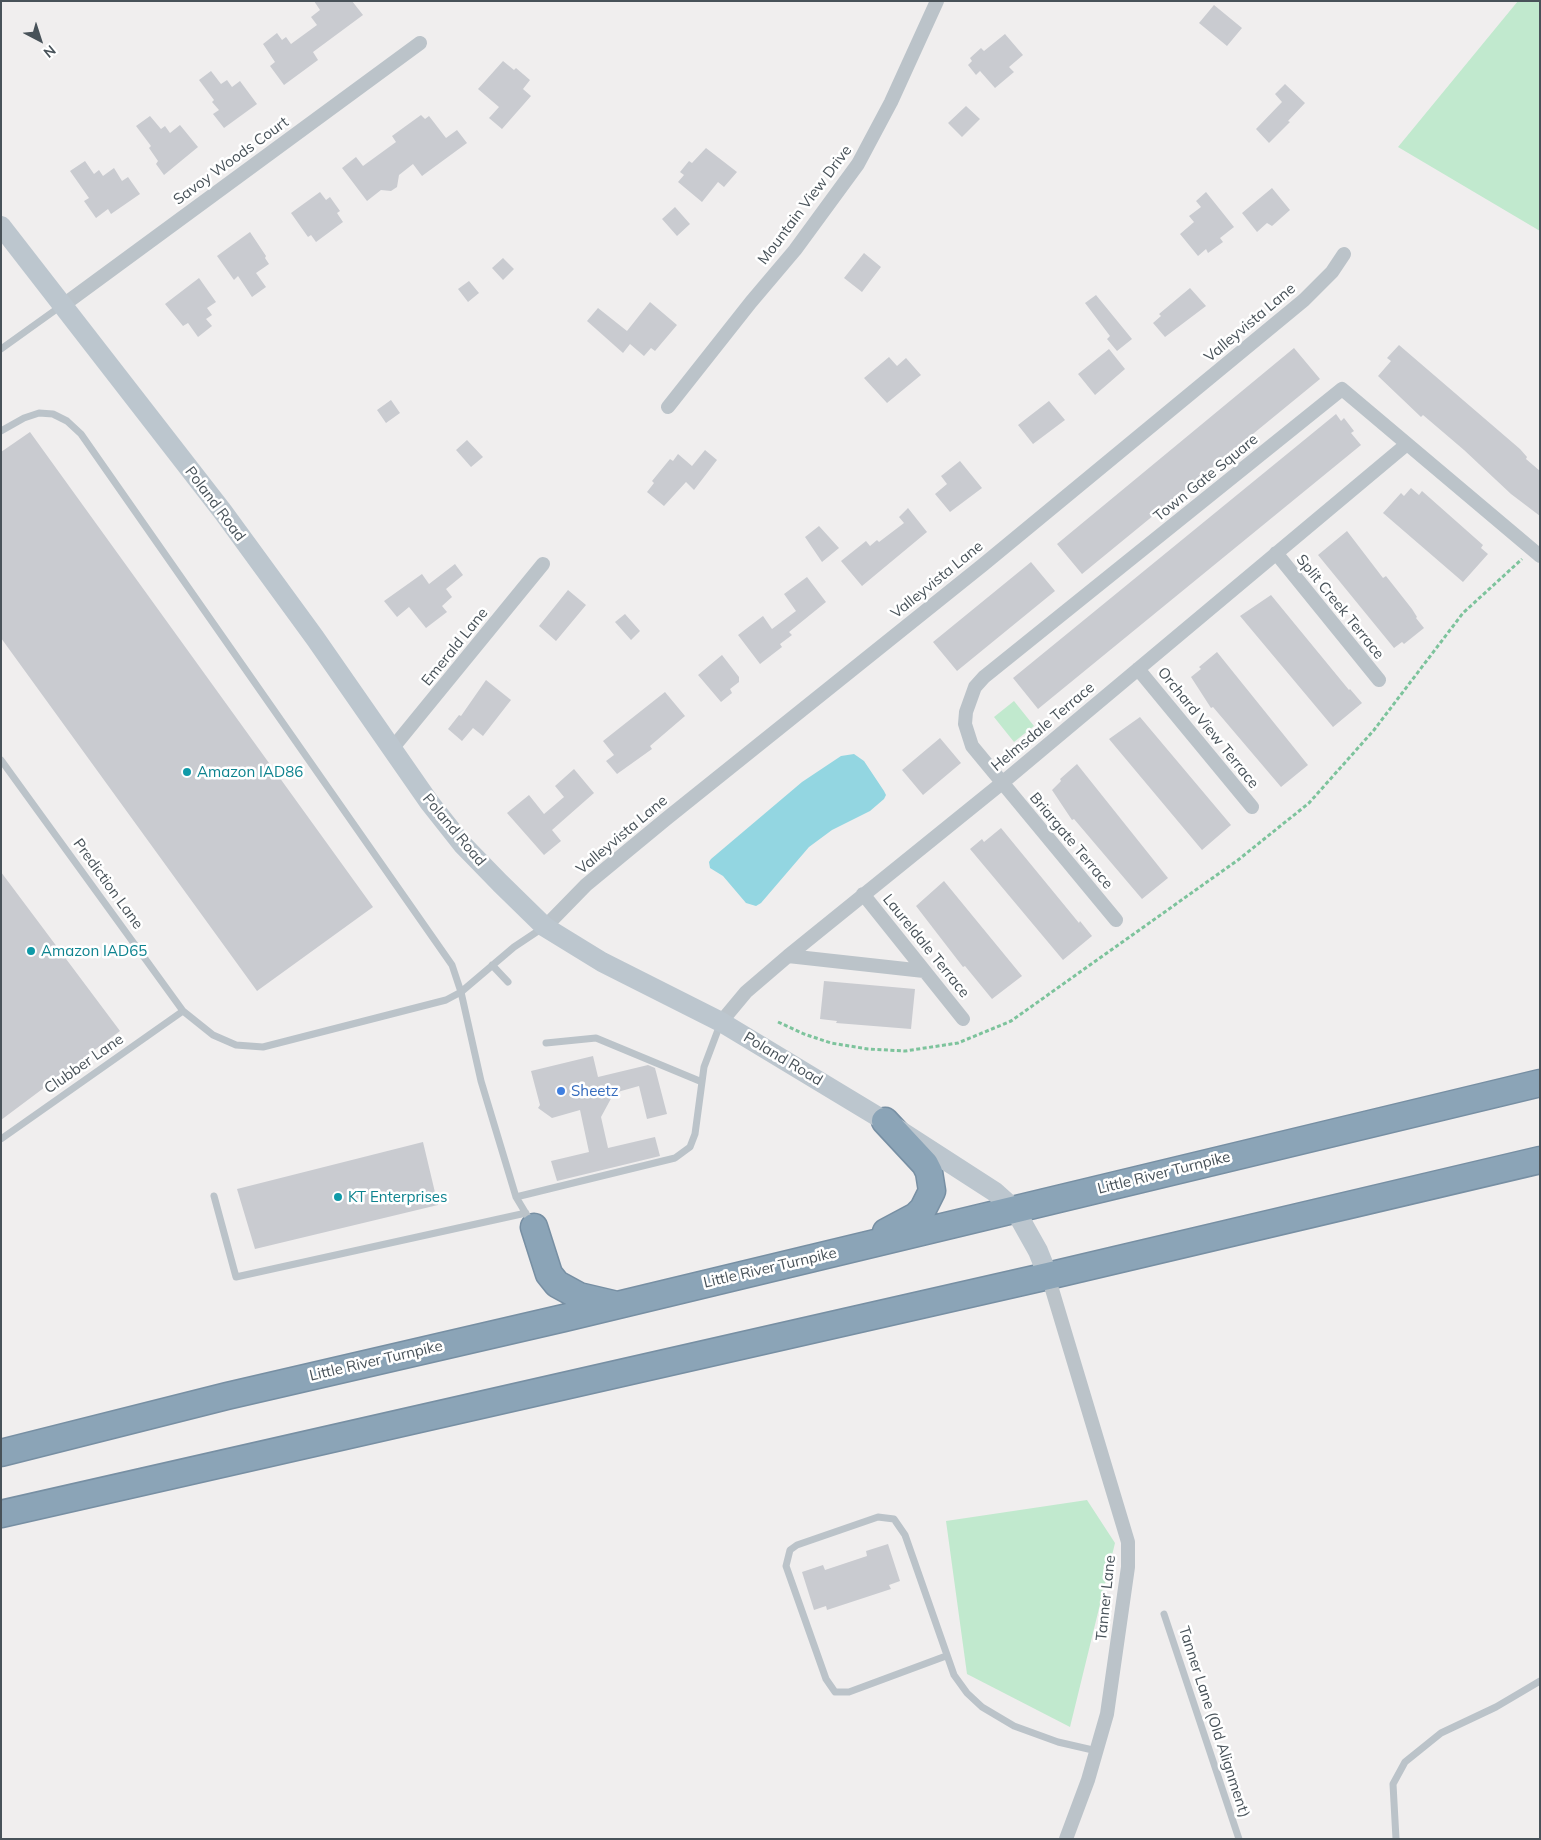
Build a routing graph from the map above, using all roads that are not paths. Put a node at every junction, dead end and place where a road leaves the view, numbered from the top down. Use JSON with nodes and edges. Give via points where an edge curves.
{"nodes":[{"id":1,"x":936,"y":1,"type":"edge"},
{"id":2,"x":420,"y":43,"type":"dead end"},
{"id":3,"x":1,"y":226,"type":"edge"},
{"id":4,"x":1344,"y":254,"type":"dead end"},
{"id":5,"x":62,"y":306,"type":"junction"},
{"id":6,"x":1,"y":350,"type":"edge"},
{"id":7,"x":668,"y":408,"type":"dead end"},
{"id":8,"x":1,"y":431,"type":"edge"},
{"id":9,"x":1407,"y":444,"type":"junction"},
{"id":10,"x":1276,"y":554,"type":"junction"},
{"id":11,"x":1533,"y":556,"type":"edge"},
{"id":12,"x":543,"y":564,"type":"dead end"},
{"id":13,"x":1138,"y":669,"type":"junction"},
{"id":14,"x":1379,"y":680,"type":"dead end"},
{"id":15,"x":392,"y":750,"type":"junction"},
{"id":16,"x":1,"y":760,"type":"edge"},
{"id":17,"x":1002,"y":783,"type":"junction"},
{"id":18,"x":1252,"y":807,"type":"dead end"},
{"id":19,"x":864,"y":894,"type":"junction"},
{"id":20,"x":1116,"y":920,"type":"dead end"},
{"id":21,"x":545,"y":927,"type":"junction"},
{"id":22,"x":788,"y":956,"type":"junction"},
{"id":23,"x":492,"y":965,"type":"junction"},
{"id":24,"x":924,"y":971,"type":"junction"},
{"id":25,"x":508,"y":982,"type":"dead end"},
{"id":26,"x":461,"y":992,"type":"junction"},
{"id":27,"x":184,"y":1011,"type":"junction"},
{"id":28,"x":963,"y":1019,"type":"dead end"},
{"id":29,"x":721,"y":1022,"type":"junction"},
{"id":30,"x":546,"y":1043,"type":"dead end"},
{"id":31,"x":702,"y":1082,"type":"junction"},
{"id":32,"x":1540,"y":1083,"type":"edge"},
{"id":33,"x":885,"y":1121,"type":"junction"},
{"id":34,"x":1,"y":1139,"type":"edge"},
{"id":35,"x":1540,"y":1160,"type":"edge"},
{"id":36,"x":214,"y":1196,"type":"dead end"},
{"id":37,"x":516,"y":1197,"type":"junction"},
{"id":38,"x":1015,"y":1210,"type":"junction"},
{"id":39,"x":530,"y":1220,"type":"junction"},
{"id":40,"x":833,"y":1253,"type":"junction"},
{"id":41,"x":1048,"y":1276,"type":"junction"},
{"id":42,"x":616,"y":1304,"type":"junction"},
{"id":43,"x":1,"y":1453,"type":"edge"},
{"id":44,"x":1,"y":1514,"type":"edge"},
{"id":45,"x":1164,"y":1614,"type":"dead end"},
{"id":46,"x":946,"y":1656,"type":"junction"},
{"id":47,"x":1540,"y":1681,"type":"edge"},
{"id":48,"x":1097,"y":1752,"type":"junction"},
{"id":49,"x":1066,"y":1839,"type":"edge"},
{"id":50,"x":1239,"y":1839,"type":"edge"},
{"id":51,"x":1396,"y":1839,"type":"edge"}],
"edges":[{"from":1,"to":7,"type":"street","name":"Mountain View Drive","via":[[891,102],[858,164],[795,250]]},
{"from":2,"to":5,"type":"street","name":"Savoy Woods Court"},
{"from":3,"to":5,"type":"street","name":"Poland Road"},
{"from":4,"to":21,"type":"street","name":"Valleyvista Lane","via":[[1332,272],[1304,300],[984,564],[666,819],[586,886]]},
{"from":5,"to":6,"type":"lane"},
{"from":5,"to":15,"type":"street","name":"Poland Road","via":[[223,512]]},
{"from":8,"to":26,"type":"lane","via":[[39,413],[53,414],[67,421],[81,434],[452,965]]},
{"from":9,"to":10,"type":"street","name":"Helmsdale Terrace"},
{"from":9,"to":11,"type":"street","name":"Town Gate Square"},
{"from":9,"to":17,"type":"street","name":"Town Gate Square","via":[[1342,389],[984,677],[975,687],[964,724],[972,746]]},
{"from":10,"to":13,"type":"street","name":"Helmsdale Terrace"},
{"from":10,"to":14,"type":"street","name":"Split Creek Terrace"},
{"from":12,"to":15,"type":"street","name":"Emerald Lane"},
{"from":13,"to":17,"type":"street","name":"Helmsdale Terrace"},
{"from":13,"to":18,"type":"street","name":"Orchard View Terrace"},
{"from":15,"to":21,"type":"street","name":"Poland Road","via":[[463,845]]},
{"from":16,"to":27,"type":"lane","name":"Prediction Lane"},
{"from":17,"to":19,"type":"street","name":"Helmsdale Terrace"},
{"from":17,"to":20,"type":"street","name":"Briargate Terrace"},
{"from":19,"to":22,"type":"street","name":"Helmsdale Terrace"},
{"from":19,"to":24,"type":"street","name":"Laureldale Terrace"},
{"from":21,"to":23,"type":"lane","name":"Prediction Lane"},
{"from":21,"to":29,"type":"street","name":"Poland Road","via":[[602,962]]},
{"from":22,"to":24,"type":"street"},
{"from":22,"to":29,"type":"street","name":"Helmsdale Terrace","via":[[746,992]]},
{"from":23,"to":25,"type":"lane"},
{"from":23,"to":26,"type":"lane","name":"Prediction Lane"},
{"from":24,"to":28,"type":"street","name":"Laureldale Terrace"},
{"from":26,"to":27,"type":"lane","name":"Prediction Lane","via":[[446,1000],[263,1046],[236,1046],[213,1035]]},
{"from":26,"to":37,"type":"lane","via":[[481,1081]]},
{"from":27,"to":34,"type":"lane","name":"Clubber Lane"},
{"from":29,"to":31,"type":"lane","via":[[710,1046]]},
{"from":29,"to":33,"type":"street","name":"Poland Road"},
{"from":30,"to":31,"type":"lane","via":[[596,1038]]},
{"from":31,"to":37,"type":"lane","via":[[695,1134],[690,1147],[675,1158]]},
{"from":32,"to":38,"type":"highway","name":"Little River Turnpike"},
{"from":33,"to":38,"type":"street","name":"Poland Road","via":[[995,1192]]},
{"from":33,"to":40,"type":"highway","via":[[925,1164],[932,1191],[923,1208],[905,1223]]},
{"from":35,"to":41,"type":"highway"},
{"from":36,"to":39,"type":"lane","via":[[236,1277]]},
{"from":37,"to":39,"type":"lane"},
{"from":38,"to":40,"type":"highway","name":"Little River Turnpike"},
{"from":38,"to":41,"type":"street","name":"Poland Road","via":[[1038,1250]]},
{"from":39,"to":42,"type":"highway","via":[[549,1274],[557,1284],[579,1296]]},
{"from":40,"to":42,"type":"highway","name":"Little River Turnpike"},
{"from":41,"to":44,"type":"highway"},
{"from":41,"to":48,"type":"street","name":"Tanner Lane","via":[[1128,1542],[1117,1654]]},
{"from":42,"to":43,"type":"highway","name":"Little River Turnpike"},
{"from":45,"to":50,"type":"lane","name":"Tanner Lane (Old Alignment)"},
{"from":46,"to":46,"type":"lane","via":[[905,1535],[894,1519],[878,1517],[790,1550],[786,1566],[826,1679],[835,1692],[850,1692]]},
{"from":46,"to":48,"type":"lane","via":[[967,1693],[997,1717],[1058,1742]]},
{"from":47,"to":51,"type":"lane","via":[[1441,1734],[1405,1762],[1393,1784]]},
{"from":48,"to":49,"type":"street","name":"Tanner Lane"}]}
